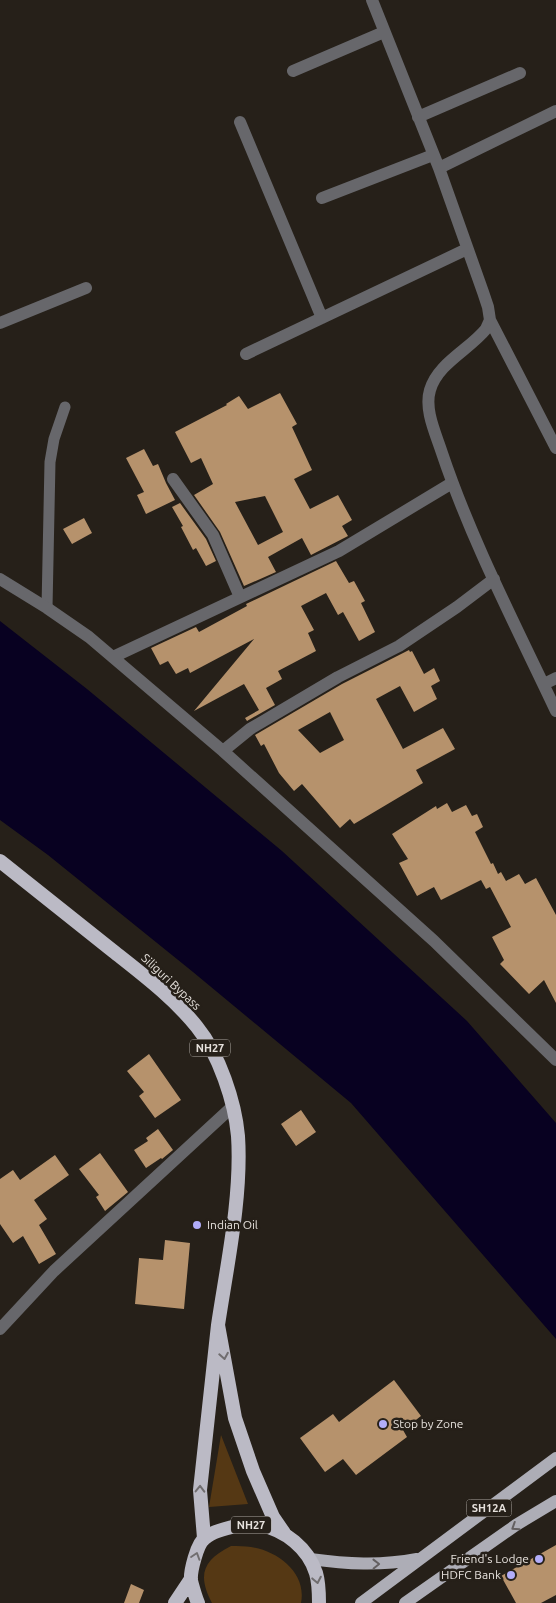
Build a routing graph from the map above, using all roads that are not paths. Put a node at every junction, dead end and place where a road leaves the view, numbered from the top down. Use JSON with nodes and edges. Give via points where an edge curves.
{"nodes":[{"id":1,"x":372,"y":0,"type":"edge"},
{"id":2,"x":384,"y":32,"type":"junction"},
{"id":3,"x":293,"y":71,"type":"dead end"},
{"id":4,"x":520,"y":73,"type":"dead end"},
{"id":5,"x":556,"y":111,"type":"edge"},
{"id":6,"x":418,"y":117,"type":"junction"},
{"id":7,"x":240,"y":122,"type":"dead end"},
{"id":8,"x":433,"y":155,"type":"junction"},
{"id":9,"x":439,"y":168,"type":"junction"},
{"id":10,"x":322,"y":198,"type":"dead end"},
{"id":11,"x":467,"y":249,"type":"junction"},
{"id":12,"x":86,"y":288,"type":"dead end"},
{"id":13,"x":322,"y":318,"type":"junction"},
{"id":14,"x":490,"y":320,"type":"junction"},
{"id":15,"x":0,"y":323,"type":"edge"},
{"id":16,"x":246,"y":354,"type":"dead end"},
{"id":17,"x":65,"y":407,"type":"dead end"},
{"id":18,"x":556,"y":448,"type":"edge"},
{"id":19,"x":173,"y":479,"type":"dead end"},
{"id":20,"x":452,"y":483,"type":"junction"},
{"id":21,"x":0,"y":579,"type":"edge"},
{"id":22,"x":494,"y":579,"type":"junction"},
{"id":23,"x":240,"y":598,"type":"junction"},
{"id":24,"x":47,"y":608,"type":"junction"},
{"id":25,"x":113,"y":657,"type":"junction"},
{"id":26,"x":556,"y":678,"type":"edge"},
{"id":27,"x":544,"y":684,"type":"junction"},
{"id":28,"x":556,"y":711,"type":"edge"},
{"id":29,"x":223,"y":752,"type":"junction"},
{"id":30,"x":0,"y":861,"type":"edge"},
{"id":31,"x":556,"y":1060,"type":"edge"},
{"id":32,"x":232,"y":1108,"type":"junction"},
{"id":33,"x":218,"y":1325,"type":"junction"},
{"id":34,"x":0,"y":1328,"type":"edge"},
{"id":35,"x":556,"y":1458,"type":"edge"},
{"id":36,"x":556,"y":1501,"type":"edge"},
{"id":37,"x":284,"y":1533,"type":"junction"},
{"id":38,"x":204,"y":1538,"type":"junction"},
{"id":39,"x":422,"y":1558,"type":"junction"},
{"id":40,"x":310,"y":1559,"type":"junction"},
{"id":41,"x":191,"y":1579,"type":"junction"},
{"id":42,"x":175,"y":1603,"type":"edge"},
{"id":43,"x":198,"y":1603,"type":"edge"},
{"id":44,"x":319,"y":1603,"type":"edge"},
{"id":45,"x":361,"y":1603,"type":"edge"},
{"id":46,"x":405,"y":1603,"type":"edge"}],
"edges":[{"from":1,"to":2,"type":"street"},
{"from":2,"to":3,"type":"street"},
{"from":2,"to":6,"type":"street"},
{"from":4,"to":6,"type":"street"},
{"from":5,"to":9,"type":"street"},
{"from":6,"to":8,"type":"street"},
{"from":7,"to":13,"type":"street"},
{"from":8,"to":9,"type":"street"},
{"from":8,"to":10,"type":"street"},
{"from":9,"to":11,"type":"street"},
{"from":11,"to":13,"type":"street"},
{"from":11,"to":14,"type":"street"},
{"from":12,"to":15,"type":"street"},
{"from":13,"to":16,"type":"street"},
{"from":14,"to":18,"type":"street"},
{"from":14,"to":20,"type":"street","via":[[481,335],[434,378],[428,396],[433,425]]},
{"from":17,"to":24,"type":"lane","via":[[50,462]]},
{"from":19,"to":23,"type":"street","via":[[213,535]]},
{"from":20,"to":22,"type":"street"},
{"from":20,"to":23,"type":"street","via":[[339,551]]},
{"from":21,"to":24,"type":"street"},
{"from":22,"to":27,"type":"street"},
{"from":22,"to":29,"type":"street","via":[[398,646],[250,729]]},
{"from":23,"to":25,"type":"street"},
{"from":24,"to":25,"type":"street"},
{"from":25,"to":29,"type":"street"},
{"from":26,"to":27,"type":"street"},
{"from":27,"to":28,"type":"street"},
{"from":29,"to":31,"type":"street","via":[[434,941]]},
{"from":30,"to":32,"type":"highway","name":"Siliguri Bypass","number":"NH27","via":[[145,976],[198,1028],[218,1063]]},
{"from":32,"to":33,"type":"highway","name":"Siliguri Bypass","number":"NH27","via":[[238,1136],[237,1176]]},
{"from":32,"to":34,"type":"street","via":[[59,1266]]},
{"from":33,"to":37,"type":"highway","number":"NH27","one_way":true,"via":[[235,1418],[252,1471]]},
{"from":38,"to":33,"type":"highway","number":"NH27","one_way":true,"via":[[200,1490]]},
{"from":35,"to":39,"type":"main road","number":"SH12A"},
{"from":36,"to":46,"type":"main road","number":"SH12A","one_way":true,"via":[[516,1525]]},
{"from":37,"to":38,"type":"highway","number":"NH27","via":[[246,1525],[218,1531]]},
{"from":37,"to":40,"type":"highway","number":"NH27"},
{"from":41,"to":38,"type":"highway","number":"NH27","one_way":true,"via":[[195,1556]]},
{"from":40,"to":39,"type":"main road","number":"SH12A","one_way":true,"via":[[353,1564]]},
{"from":39,"to":45,"type":"main road","number":"SH12A"},
{"from":40,"to":44,"type":"highway","number":"NH27","one_way":true,"via":[[319,1584]]},
{"from":41,"to":42,"type":"highway","number":"NH27"},
{"from":41,"to":43,"type":"highway","number":"NH27"}]}
